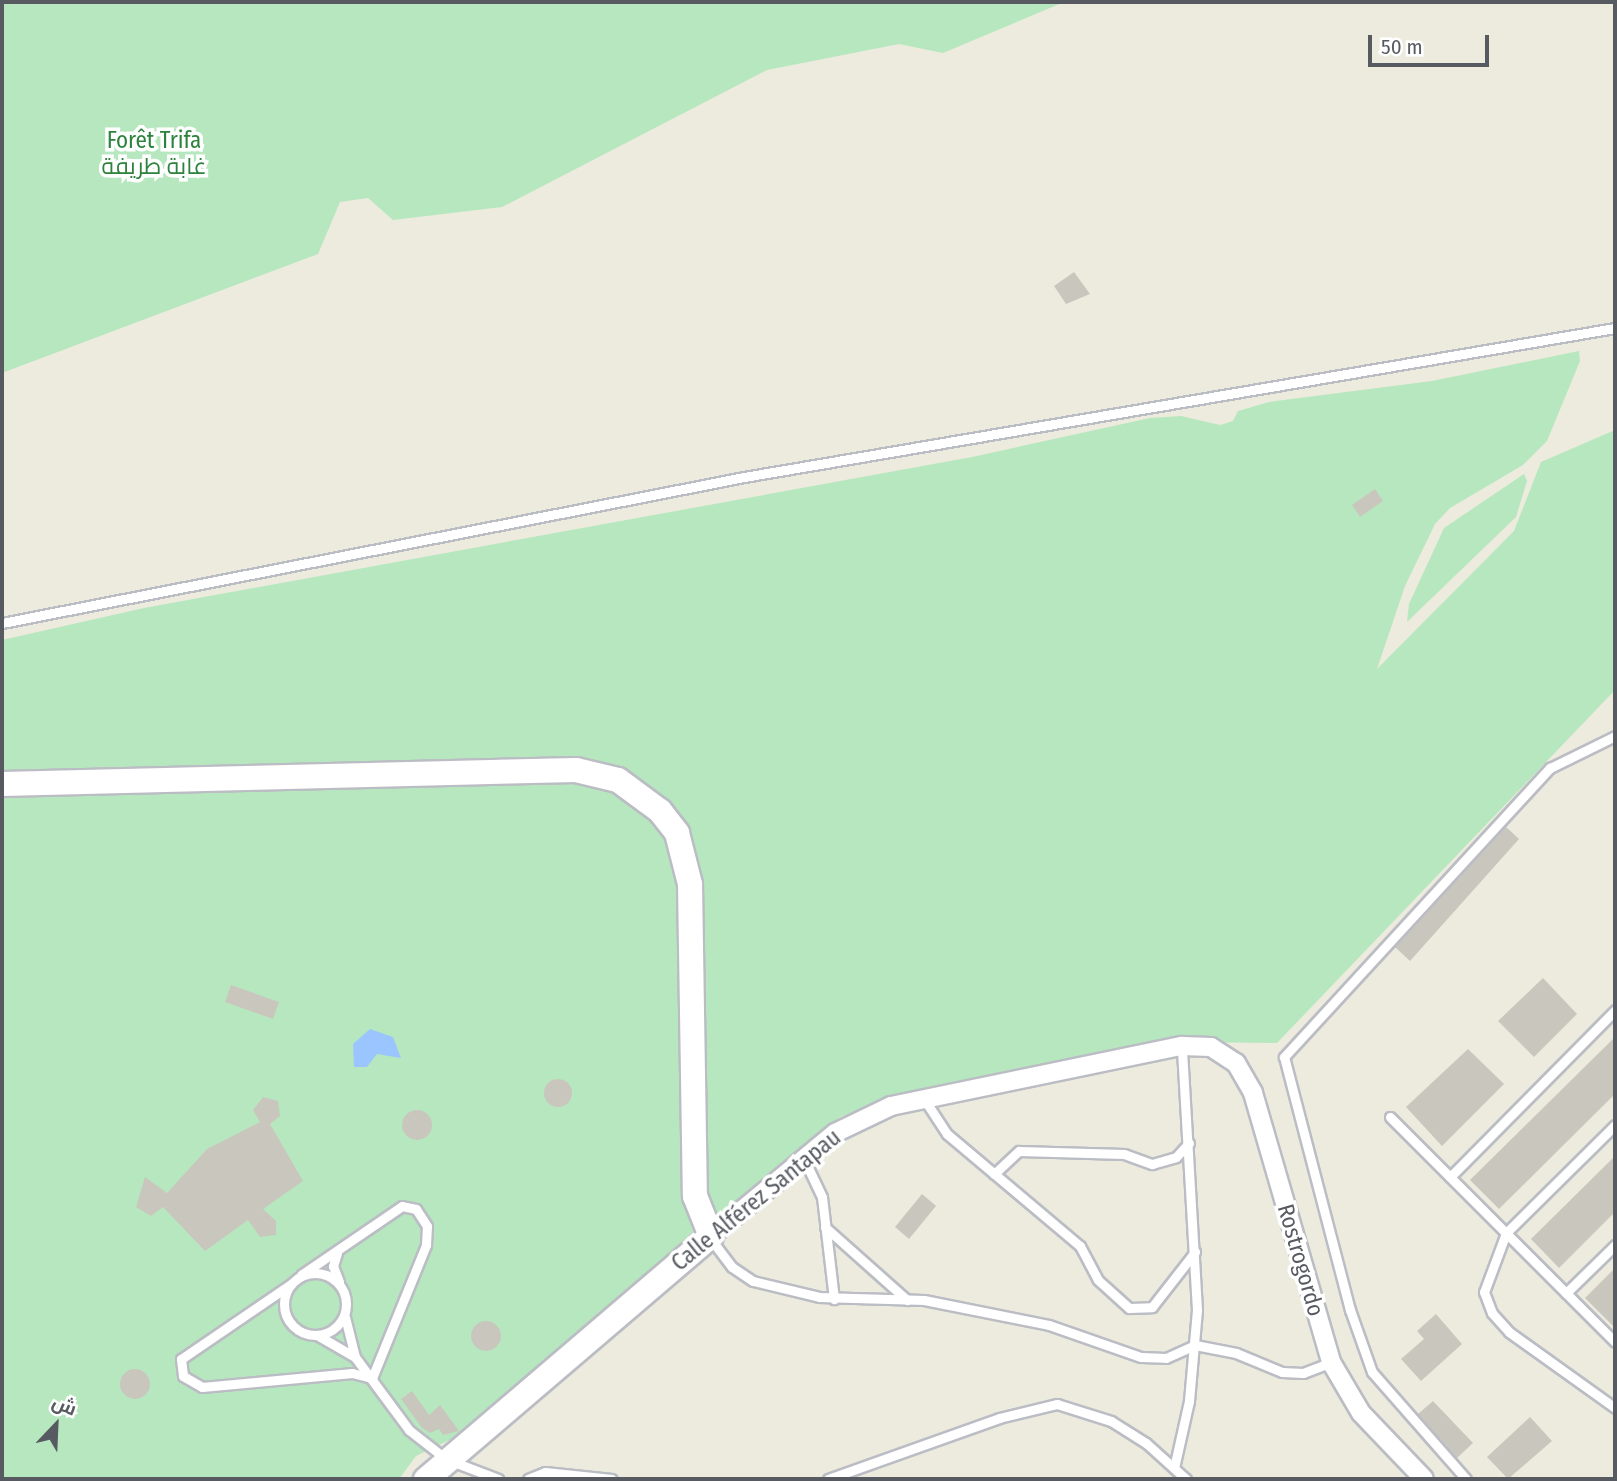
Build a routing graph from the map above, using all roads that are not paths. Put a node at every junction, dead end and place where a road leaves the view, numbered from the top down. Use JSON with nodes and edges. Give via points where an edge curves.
{"nodes":[{"id":1,"x":1615,"y":328,"type":"edge"},
{"id":2,"x":2,"y":623,"type":"edge"},
{"id":3,"x":1615,"y":736,"type":"edge"},
{"id":4,"x":2,"y":784,"type":"edge"},
{"id":5,"x":1615,"y":1010,"type":"edge"},
{"id":6,"x":1187,"y":1045,"type":"junction"},
{"id":7,"x":924,"y":1097,"type":"junction"},
{"id":8,"x":1390,"y":1117,"type":"dead end"},
{"id":9,"x":1615,"y":1125,"type":"edge"},
{"id":10,"x":1189,"y":1143,"type":"junction"},
{"id":11,"x":803,"y":1157,"type":"junction"},
{"id":12,"x":994,"y":1174,"type":"junction"},
{"id":13,"x":1450,"y":1177,"type":"junction"},
{"id":14,"x":825,"y":1227,"type":"junction"},
{"id":15,"x":1506,"y":1233,"type":"junction"},
{"id":16,"x":710,"y":1236,"type":"junction"},
{"id":17,"x":1615,"y":1244,"type":"edge"},
{"id":18,"x":1195,"y":1252,"type":"junction"},
{"id":19,"x":337,"y":1253,"type":"junction"},
{"id":20,"x":301,"y":1275,"type":"junction"},
{"id":21,"x":291,"y":1284,"type":"junction"},
{"id":22,"x":340,"y":1284,"type":"junction"},
{"id":23,"x":1566,"y":1293,"type":"junction"},
{"id":24,"x":834,"y":1299,"type":"junction"},
{"id":25,"x":907,"y":1300,"type":"junction"},
{"id":26,"x":346,"y":1311,"type":"junction"},
{"id":27,"x":316,"y":1335,"type":"junction"},
{"id":28,"x":1615,"y":1342,"type":"edge"},
{"id":29,"x":1195,"y":1345,"type":"junction"},
{"id":30,"x":355,"y":1357,"type":"junction"},
{"id":31,"x":1331,"y":1362,"type":"junction"},
{"id":32,"x":372,"y":1378,"type":"junction"},
{"id":33,"x":1615,"y":1408,"type":"edge"},
{"id":34,"x":446,"y":1459,"type":"junction"},
{"id":35,"x":1174,"y":1468,"type":"junction"},
{"id":36,"x":848,"y":1477,"type":"edge"},
{"id":37,"x":426,"y":1479,"type":"edge"},
{"id":38,"x":498,"y":1479,"type":"edge"},
{"id":39,"x":528,"y":1479,"type":"edge"},
{"id":40,"x":612,"y":1479,"type":"edge"},
{"id":41,"x":828,"y":1479,"type":"edge"},
{"id":42,"x":1186,"y":1479,"type":"edge"},
{"id":43,"x":1423,"y":1479,"type":"edge"},
{"id":44,"x":1466,"y":1479,"type":"edge"}],
"edges":[{"from":1,"to":2,"type":"lane","via":[[730,480]]},
{"from":3,"to":44,"type":"lane","via":[[1550,768],[1284,1057],[1350,1310],[1372,1371]]},
{"from":4,"to":16,"type":"street","via":[[576,769],[597,772],[634,790],[660,811],[689,862],[695,1196]]},
{"from":5,"to":13,"type":"lane"},
{"from":6,"to":7,"type":"street","name":"Calle Alférez Santapau"},
{"from":6,"to":10,"type":"lane"},
{"from":6,"to":31,"type":"street","name":"Rostrogordo","via":[[1226,1055],[1247,1080]]},
{"from":7,"to":11,"type":"street","name":"Calle Alférez Santapau","via":[[859,1119]]},
{"from":7,"to":12,"type":"lane","via":[[939,1126]]},
{"from":8,"to":13,"type":"lane"},
{"from":9,"to":15,"type":"lane"},
{"from":10,"to":12,"type":"lane","via":[[1176,1157],[1152,1164],[1124,1154],[1018,1151]]},
{"from":10,"to":18,"type":"lane"},
{"from":11,"to":14,"type":"lane","via":[[820,1185]]},
{"from":11,"to":16,"type":"street","name":"Calle Alférez Santapau"},
{"from":12,"to":18,"type":"lane","via":[[1080,1246],[1098,1280],[1135,1310],[1155,1304]]},
{"from":13,"to":15,"type":"lane"},
{"from":14,"to":24,"type":"lane"},
{"from":14,"to":25,"type":"lane"},
{"from":15,"to":23,"type":"lane"},
{"from":15,"to":33,"type":"lane","via":[[1485,1282],[1492,1313],[1509,1332]]},
{"from":16,"to":24,"type":"lane","via":[[732,1267],[753,1281]]},
{"from":16,"to":34,"type":"street","name":"Calle Alférez Santapau"},
{"from":17,"to":23,"type":"lane"},
{"from":18,"to":29,"type":"lane"},
{"from":19,"to":20,"type":"lane"},
{"from":19,"to":22,"type":"lane","via":[[333,1266]]},
{"from":19,"to":32,"type":"lane","via":[[402,1206],[415,1209],[427,1226],[426,1245]]},
{"from":20,"to":21,"type":"lane"},
{"from":20,"to":22,"type":"lane","via":[[326,1274]]},
{"from":21,"to":27,"type":"lane","via":[[284,1308],[289,1322]]},
{"from":21,"to":32,"type":"lane","via":[[181,1359],[183,1376],[202,1387],[352,1373]]},
{"from":22,"to":26,"type":"lane"},
{"from":23,"to":28,"type":"lane"},
{"from":24,"to":25,"type":"lane"},
{"from":25,"to":29,"type":"lane","via":[[1049,1325],[1141,1357],[1166,1358]]},
{"from":26,"to":27,"type":"lane","via":[[330,1331]]},
{"from":26,"to":30,"type":"lane","via":[[343,1325]]},
{"from":27,"to":30,"type":"lane"},
{"from":29,"to":31,"type":"lane","via":[[1236,1353],[1282,1372],[1303,1373]]},
{"from":29,"to":35,"type":"lane"},
{"from":30,"to":32,"type":"lane"},
{"from":31,"to":43,"type":"street","name":"Rostrogordo","via":[[1361,1413]]},
{"from":32,"to":34,"type":"lane","via":[[409,1430]]},
{"from":34,"to":37,"type":"street","name":"Calle Alférez Santapau"},
{"from":34,"to":38,"type":"lane"},
{"from":35,"to":36,"type":"lane","via":[[1111,1421],[1057,1404],[999,1418]]},
{"from":35,"to":42,"type":"lane"},
{"from":36,"to":41,"type":"lane"},
{"from":39,"to":40,"type":"lane","via":[[545,1472]]}]}
